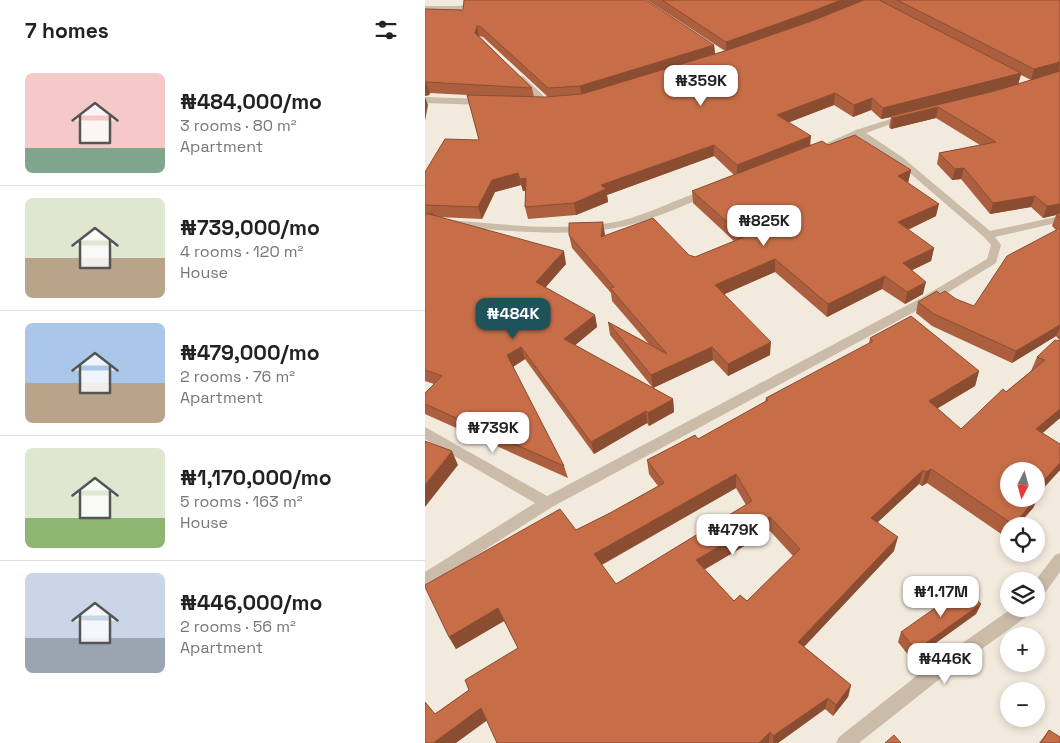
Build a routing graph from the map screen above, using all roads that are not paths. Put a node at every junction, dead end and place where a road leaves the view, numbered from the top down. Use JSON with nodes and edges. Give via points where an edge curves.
{"nodes":[{"id":1,"x":501,"y":0,"type":"edge"},
{"id":2,"x":425,"y":8,"type":"edge"},
{"id":3,"x":515,"y":72,"type":"edge"},
{"id":4,"x":425,"y":100,"type":"edge"},
{"id":5,"x":497,"y":103,"type":"edge"},
{"id":6,"x":531,"y":104,"type":"edge"},
{"id":7,"x":919,"y":114,"type":"edge"},
{"id":8,"x":859,"y":132,"type":"junction"},
{"id":9,"x":803,"y":155,"type":"edge"},
{"id":10,"x":720,"y":189,"type":"edge"},
{"id":11,"x":1060,"y":219,"type":"edge"},
{"id":12,"x":425,"y":221,"type":"edge"},
{"id":13,"x":988,"y":235,"type":"junction"},
{"id":14,"x":425,"y":432,"type":"edge"},
{"id":15,"x":547,"y":503,"type":"junction"},
{"id":16,"x":1060,"y":560,"type":"edge"},
{"id":17,"x":1045,"y":580,"type":"edge"},
{"id":18,"x":425,"y":581,"type":"edge"},
{"id":19,"x":1013,"y":617,"type":"edge"},
{"id":20,"x":845,"y":743,"type":"edge"}],
"edges":[{"from":1,"to":2,"type":"street","via":[[459,8]]},
{"from":3,"to":6,"type":"street","via":[[551,104]]},
{"from":4,"to":5,"type":"street"},
{"from":7,"to":8,"type":"street"},
{"from":8,"to":9,"type":"street"},
{"from":8,"to":13,"type":"street","via":[[914,171]]},
{"from":10,"to":12,"type":"street","via":[[626,223],[609,226],[545,228]]},
{"from":11,"to":13,"type":"street"},
{"from":13,"to":15,"type":"street","via":[[996,245],[995,253],[992,261],[981,269]]},
{"from":14,"to":15,"type":"street"},
{"from":15,"to":18,"type":"street"},
{"from":16,"to":17,"type":"street"},
{"from":19,"to":20,"type":"street","via":[[930,676]]}]}
